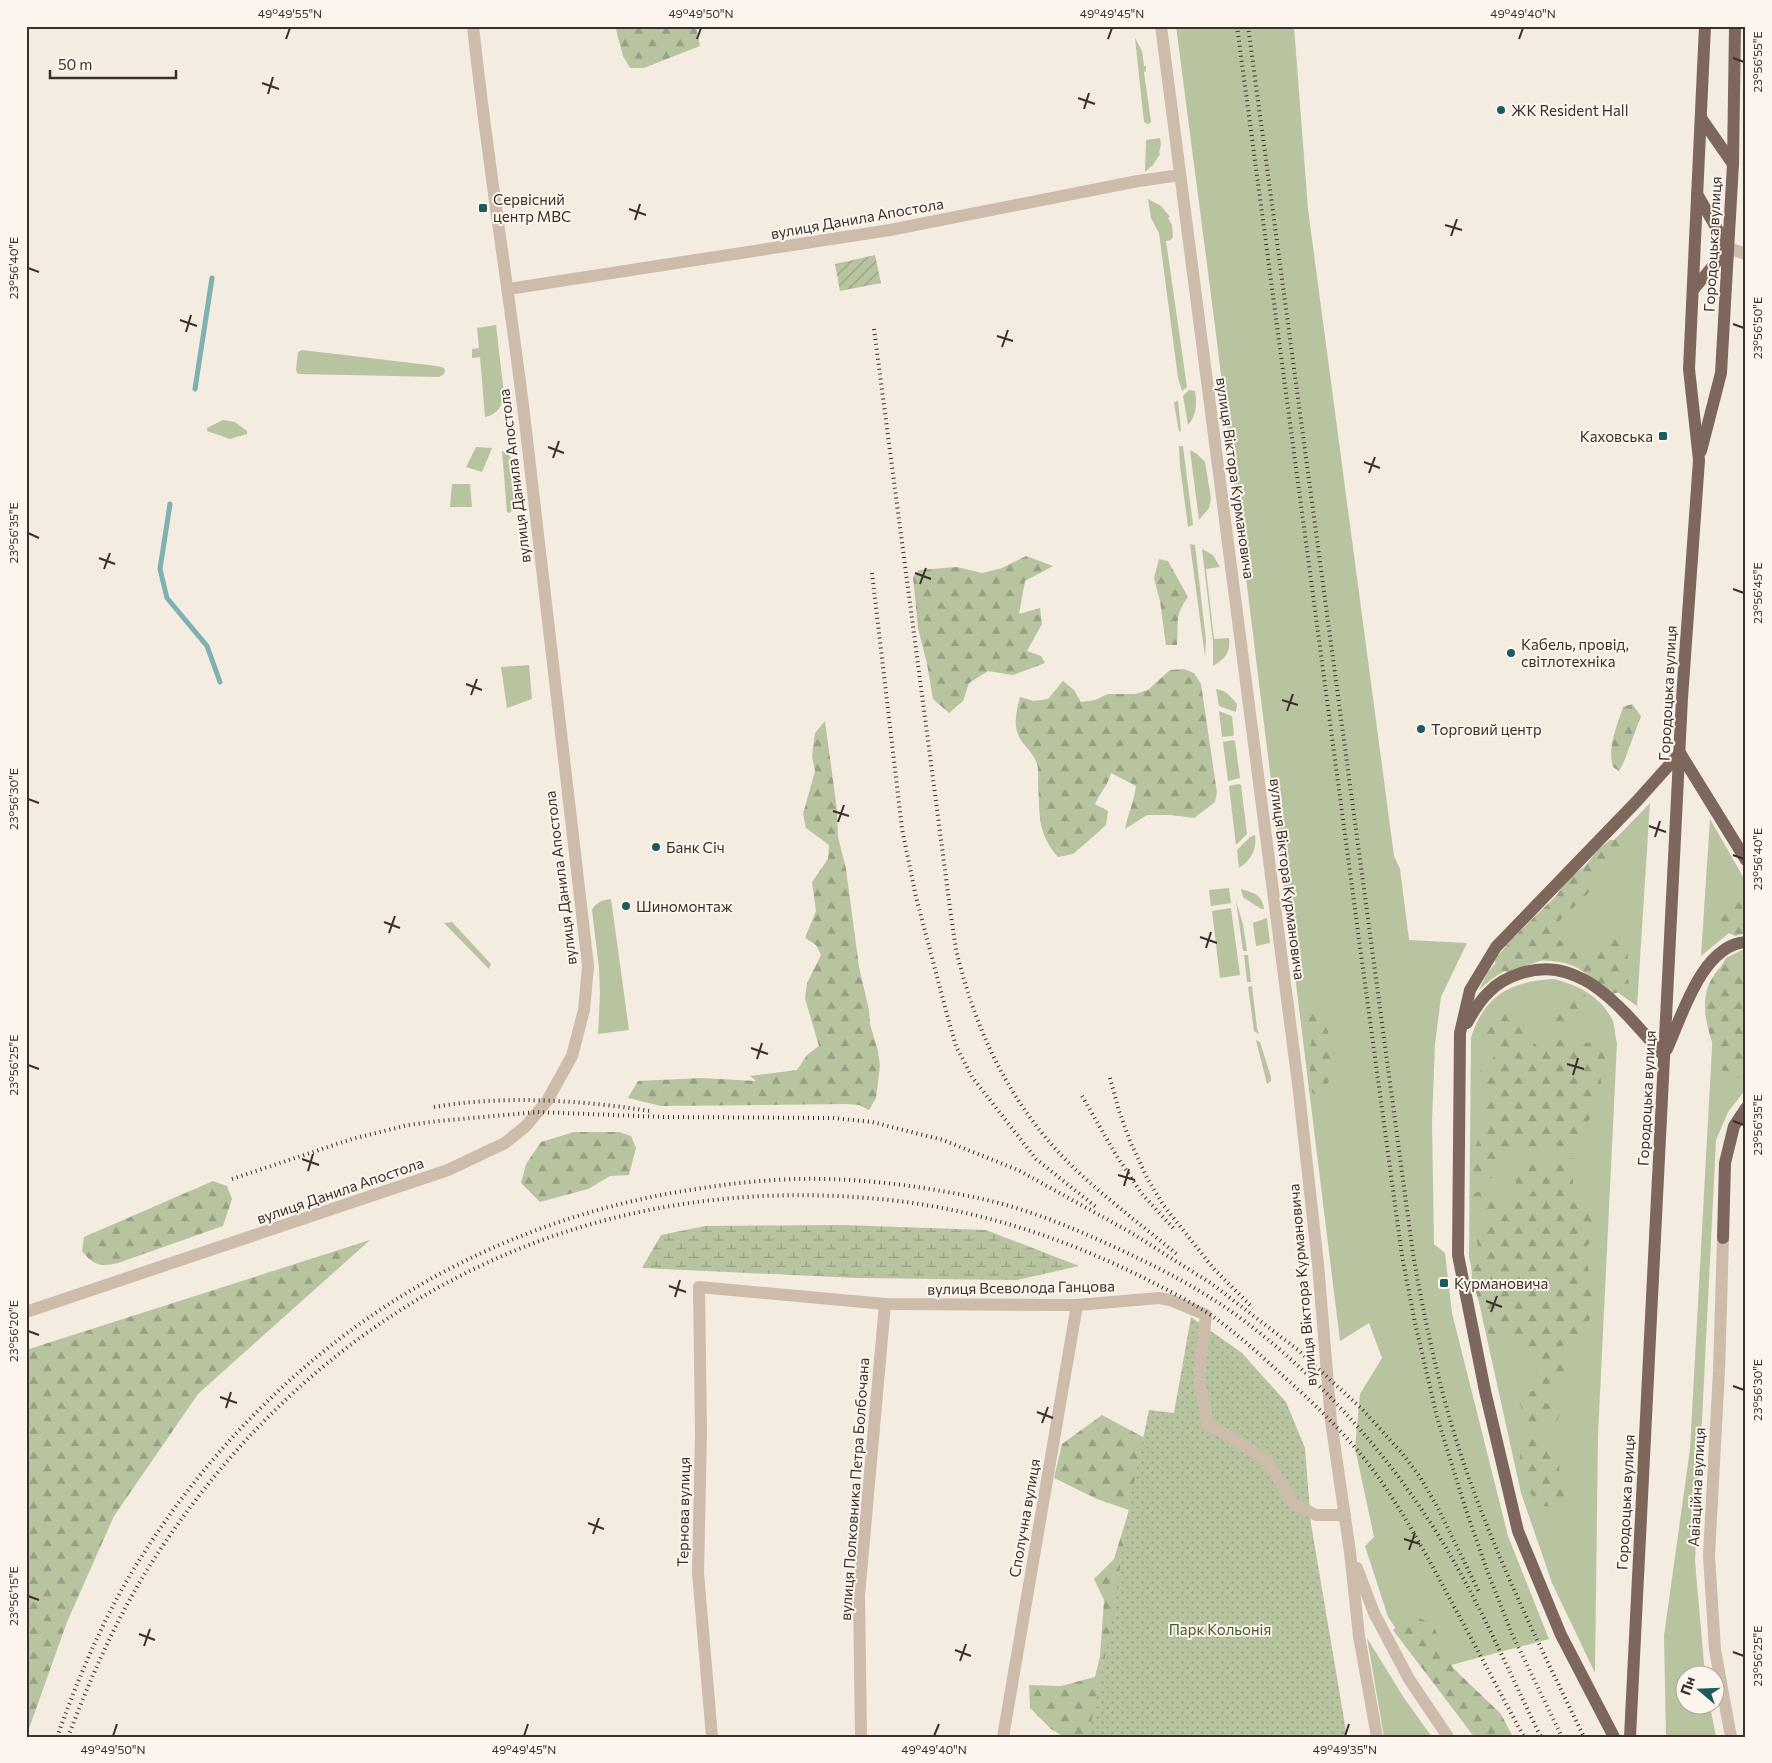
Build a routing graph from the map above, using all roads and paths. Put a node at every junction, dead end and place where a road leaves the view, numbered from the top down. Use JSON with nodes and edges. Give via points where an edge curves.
{"nodes":[{"id":1,"x":472,"y":26,"type":"edge"},
{"id":2,"x":1161,"y":26,"type":"edge"},
{"id":3,"x":1705,"y":26,"type":"edge"},
{"id":4,"x":1735,"y":26,"type":"edge"},
{"id":5,"x":1701,"y":118,"type":"junction"},
{"id":6,"x":1733,"y":164,"type":"junction"},
{"id":7,"x":1180,"y":175,"type":"junction"},
{"id":8,"x":1697,"y":194,"type":"junction"},
{"id":9,"x":1728,"y":248,"type":"junction"},
{"id":10,"x":1746,"y":254,"type":"edge"},
{"id":11,"x":508,"y":289,"type":"junction"},
{"id":12,"x":1693,"y":290,"type":"junction"},
{"id":13,"x":1698,"y":460,"type":"junction"},
{"id":14,"x":1680,"y":753,"type":"junction"},
{"id":15,"x":1746,"y":860,"type":"edge"},
{"id":16,"x":1746,"y":942,"type":"edge"},
{"id":17,"x":1460,"y":1033,"type":"junction"},
{"id":18,"x":1664,"y":1056,"type":"junction"},
{"id":19,"x":1746,"y":1108,"type":"edge"},
{"id":20,"x":1723,"y":1238,"type":"joint"},
{"id":21,"x":699,"y":1287,"type":"joint"},
{"id":22,"x":885,"y":1304,"type":"junction"},
{"id":23,"x":1077,"y":1305,"type":"junction"},
{"id":24,"x":26,"y":1312,"type":"edge"},
{"id":25,"x":1345,"y":1515,"type":"junction"},
{"id":26,"x":1350,"y":1552,"type":"junction"},
{"id":27,"x":712,"y":1737,"type":"edge"},
{"id":28,"x":861,"y":1737,"type":"edge"},
{"id":29,"x":1002,"y":1737,"type":"edge"},
{"id":30,"x":1377,"y":1737,"type":"edge"},
{"id":31,"x":1448,"y":1737,"type":"edge"},
{"id":32,"x":1614,"y":1737,"type":"edge"},
{"id":33,"x":1630,"y":1737,"type":"edge"},
{"id":34,"x":1732,"y":1737,"type":"edge"}],
"edges":[{"from":1,"to":11,"type":"street","name":"вулиця Данила Апостола"},
{"from":2,"to":7,"type":"street","name":"вулиця Віктора Курмановича"},
{"from":3,"to":5,"type":"main road","name":"Городоцька вулиця"},
{"from":4,"to":6,"type":"main road","name":"Городоцька вулиця"},
{"from":5,"to":6,"type":"main road"},
{"from":5,"to":8,"type":"main road","name":"Городоцька вулиця"},
{"from":6,"to":9,"type":"main road","name":"Городоцька вулиця"},
{"from":7,"to":11,"type":"street","name":"вулиця Данила Апостола","via":[[890,230]]},
{"from":7,"to":25,"type":"street","name":"вулиця Віктора Курмановича","via":[[1298,1084],[1331,1421]]},
{"from":8,"to":9,"type":"main road"},
{"from":8,"to":12,"type":"main road","name":"Городоцька вулиця"},
{"from":9,"to":10,"type":"street"},
{"from":9,"to":12,"type":"main road"},
{"from":9,"to":13,"type":"main road","name":"Городоцька вулиця","via":[[1721,373]]},
{"from":11,"to":24,"type":"street","name":"вулиця Данила Апостола","via":[[588,966],[584,1010],[572,1056],[547,1101],[505,1144],[448,1170]]},
{"from":12,"to":13,"type":"main road","name":"Городоцька вулиця","via":[[1689,369]]},
{"from":13,"to":14,"type":"main road","name":"Городоцька вулиця"},
{"from":14,"to":15,"type":"main road"},
{"from":14,"to":17,"type":"main road","via":[[1496,947],[1470,990]]},
{"from":14,"to":18,"type":"main road","name":"Городоцька вулиця"},
{"from":16,"to":18,"type":"main road","via":[[1726,948],[1697,980]]},
{"from":17,"to":18,"type":"main road","via":[[1489,991],[1502,981],[1520,973],[1556,970],[1597,988],[1623,1010]]},
{"from":17,"to":32,"type":"main road","via":[[1458,1254],[1485,1391],[1518,1531],[1561,1635]]},
{"from":18,"to":33,"type":"main road","name":"Городоцька вулиця"},
{"from":19,"to":20,"type":"main road","via":[[1734,1126],[1725,1163]]},
{"from":20,"to":34,"type":"street","name":"Авіаційна вулиця","via":[[1709,1555],[1715,1650]]},
{"from":21,"to":22,"type":"street","name":"вулиця Всеволода Ганцова"},
{"from":21,"to":27,"type":"street","name":"Тернова вулиця","via":[[701,1434],[698,1574]]},
{"from":22,"to":23,"type":"street","name":"вулиця Всеволода Ганцова"},
{"from":22,"to":28,"type":"street","name":"вулиця Полковника Петра Болбочана","via":[[859,1596]]},
{"from":23,"to":25,"type":"street","name":"вулиця Всеволода Ганцова","via":[[1159,1298],[1206,1315],[1199,1379],[1208,1425],[1267,1461],[1294,1504],[1316,1516]]},
{"from":23,"to":29,"type":"street","name":"Сполучна вулиця"},
{"from":25,"to":26,"type":"street","name":"вулиця Віктора Курмановича"},
{"from":26,"to":30,"type":"street","name":"вулиця Віктора Курмановича","via":[[1359,1636]]},
{"from":26,"to":31,"type":"street","via":[[1374,1613],[1410,1679]]}]}
